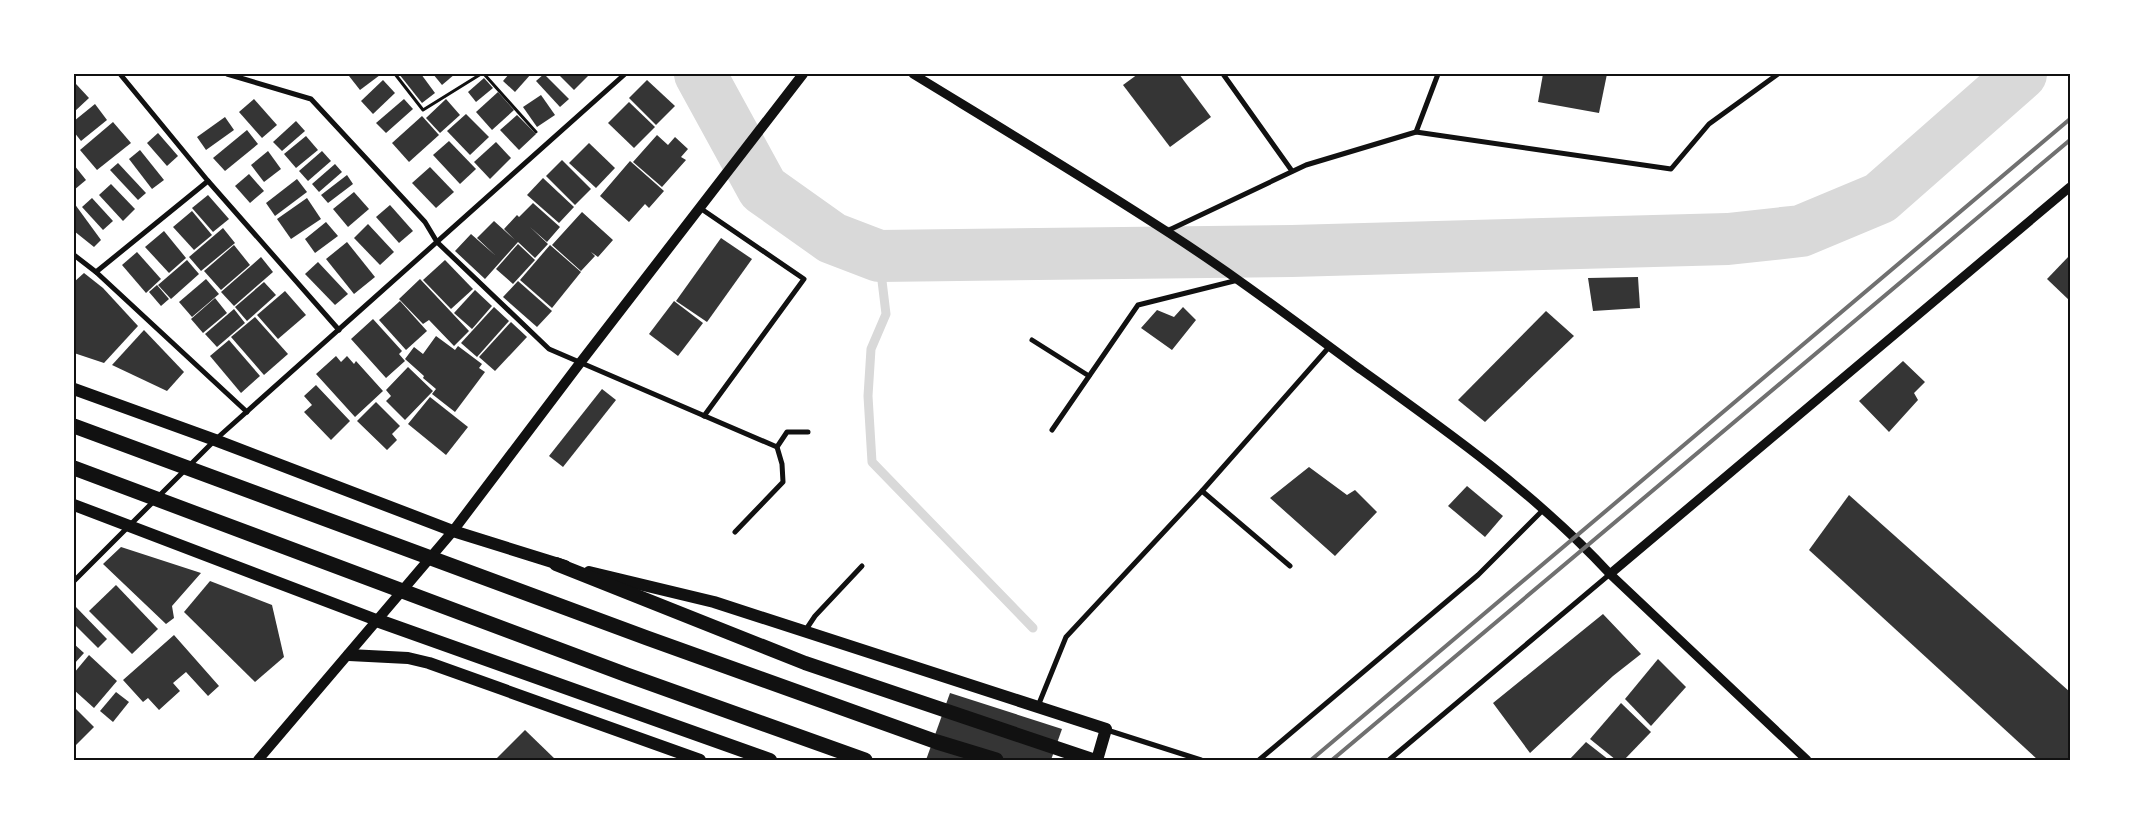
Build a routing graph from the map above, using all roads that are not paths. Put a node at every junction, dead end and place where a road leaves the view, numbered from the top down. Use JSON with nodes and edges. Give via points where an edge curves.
{"nodes":[{"id":1,"x":120,"y":74,"type":"edge"},
{"id":2,"x":227,"y":74,"type":"edge"},
{"id":3,"x":625,"y":74,"type":"edge"},
{"id":4,"x":803,"y":74,"type":"edge"},
{"id":5,"x":913,"y":74,"type":"edge"},
{"id":6,"x":1223,"y":74,"type":"edge"},
{"id":7,"x":1438,"y":74,"type":"edge"},
{"id":8,"x":1778,"y":74,"type":"edge"},
{"id":9,"x":1416,"y":132,"type":"junction"},
{"id":10,"x":1292,"y":172,"type":"junction"},
{"id":11,"x":208,"y":181,"type":"junction"},
{"id":12,"x":2070,"y":187,"type":"edge"},
{"id":13,"x":700,"y":208,"type":"junction"},
{"id":14,"x":1167,"y":231,"type":"junction"},
{"id":15,"x":437,"y":242,"type":"junction"},
{"id":16,"x":74,"y":255,"type":"edge"},
{"id":17,"x":96,"y":272,"type":"junction"},
{"id":18,"x":1238,"y":280,"type":"junction"},
{"id":19,"x":339,"y":330,"type":"junction"},
{"id":20,"x":1032,"y":340,"type":"dead end"},
{"id":21,"x":1330,"y":346,"type":"junction"},
{"id":22,"x":580,"y":363,"type":"junction"},
{"id":23,"x":1089,"y":376,"type":"junction"},
{"id":24,"x":74,"y":390,"type":"edge"},
{"id":25,"x":246,"y":412,"type":"junction"},
{"id":26,"x":704,"y":416,"type":"junction"},
{"id":27,"x":74,"y":426,"type":"edge"},
{"id":28,"x":1052,"y":430,"type":"dead end"},
{"id":29,"x":808,"y":432,"type":"dead end"},
{"id":30,"x":215,"y":440,"type":"junction"},
{"id":31,"x":777,"y":447,"type":"junction"},
{"id":32,"x":74,"y":468,"type":"edge"},
{"id":33,"x":1202,"y":491,"type":"junction"},
{"id":34,"x":74,"y":505,"type":"edge"},
{"id":35,"x":1543,"y":510,"type":"junction"},
{"id":36,"x":128,"y":525,"type":"junction"},
{"id":37,"x":454,"y":531,"type":"junction"},
{"id":38,"x":736,"y":532,"type":"dead end"},
{"id":39,"x":556,"y":564,"type":"junction"},
{"id":40,"x":862,"y":566,"type":"dead end"},
{"id":41,"x":1290,"y":566,"type":"dead end"},
{"id":42,"x":1610,"y":574,"type":"junction"},
{"id":43,"x":74,"y":581,"type":"edge"},
{"id":44,"x":379,"y":620,"type":"junction"},
{"id":45,"x":804,"y":631,"type":"junction"},
{"id":46,"x":349,"y":655,"type":"junction"},
{"id":47,"x":1038,"y":706,"type":"junction"},
{"id":48,"x":1106,"y":729,"type":"junction"},
{"id":49,"x":258,"y":760,"type":"edge"},
{"id":50,"x":700,"y":760,"type":"edge"},
{"id":51,"x":770,"y":760,"type":"edge"},
{"id":52,"x":865,"y":760,"type":"edge"},
{"id":53,"x":996,"y":760,"type":"edge"},
{"id":54,"x":1092,"y":760,"type":"edge"},
{"id":55,"x":1097,"y":760,"type":"edge"},
{"id":56,"x":1201,"y":760,"type":"edge"},
{"id":57,"x":1259,"y":760,"type":"edge"},
{"id":58,"x":1389,"y":760,"type":"edge"},
{"id":59,"x":1807,"y":760,"type":"edge"}],
"edges":[{"from":1,"to":11,"type":"street"},
{"from":2,"to":15,"type":"street","via":[[311,99],[425,222]]},
{"from":3,"to":15,"type":"street"},
{"from":4,"to":13,"type":"main road"},
{"from":5,"to":14,"type":"street"},
{"from":6,"to":10,"type":"street"},
{"from":7,"to":9,"type":"street"},
{"from":8,"to":9,"type":"street","via":[[1709,124],[1671,168]]},
{"from":9,"to":10,"type":"street"},
{"from":10,"to":14,"type":"street"},
{"from":11,"to":17,"type":"street"},
{"from":11,"to":19,"type":"street"},
{"from":12,"to":42,"type":"street"},
{"from":13,"to":22,"type":"main road"},
{"from":13,"to":26,"type":"street","via":[[804,279]]},
{"from":14,"to":18,"type":"street"},
{"from":15,"to":19,"type":"street"},
{"from":15,"to":22,"type":"street","via":[[549,349]]},
{"from":16,"to":17,"type":"street"},
{"from":17,"to":25,"type":"street"},
{"from":18,"to":21,"type":"street"},
{"from":18,"to":23,"type":"street","via":[[1138,305]]},
{"from":19,"to":25,"type":"street"},
{"from":20,"to":23,"type":"street"},
{"from":21,"to":33,"type":"street"},
{"from":21,"to":35,"type":"street","via":[[1439,425]]},
{"from":22,"to":26,"type":"street"},
{"from":22,"to":37,"type":"main road"},
{"from":23,"to":28,"type":"street"},
{"from":24,"to":30,"type":"main road"},
{"from":25,"to":30,"type":"street"},
{"from":26,"to":31,"type":"street"},
{"from":27,"to":53,"type":"highway","via":[[647,638]]},
{"from":29,"to":31,"type":"street","via":[[787,432]]},
{"from":30,"to":36,"type":"street"},
{"from":30,"to":37,"type":"main road"},
{"from":31,"to":38,"type":"street","via":[[782,464],[782,482]]},
{"from":32,"to":52,"type":"highway","via":[[627,675]]},
{"from":33,"to":41,"type":"street"},
{"from":33,"to":47,"type":"street","via":[[1066,637]]},
{"from":34,"to":36,"type":"main road"},
{"from":35,"to":42,"type":"street"},
{"from":35,"to":57,"type":"street","via":[[1478,575]]},
{"from":36,"to":43,"type":"street"},
{"from":36,"to":44,"type":"main road"},
{"from":37,"to":39,"type":"main road"},
{"from":37,"to":44,"type":"main road"},
{"from":39,"to":45,"type":"main road","via":[[714,602]]},
{"from":39,"to":54,"type":"highway","via":[[805,663]]},
{"from":40,"to":45,"type":"street"},
{"from":42,"to":58,"type":"street"},
{"from":42,"to":59,"type":"street"},
{"from":44,"to":46,"type":"main road"},
{"from":44,"to":51,"type":"highway"},
{"from":45,"to":47,"type":"main road"},
{"from":46,"to":49,"type":"main road"},
{"from":46,"to":50,"type":"main road","via":[[408,658],[429,663]]},
{"from":47,"to":48,"type":"main road"},
{"from":48,"to":55,"type":"main road"},
{"from":48,"to":56,"type":"street"}]}
